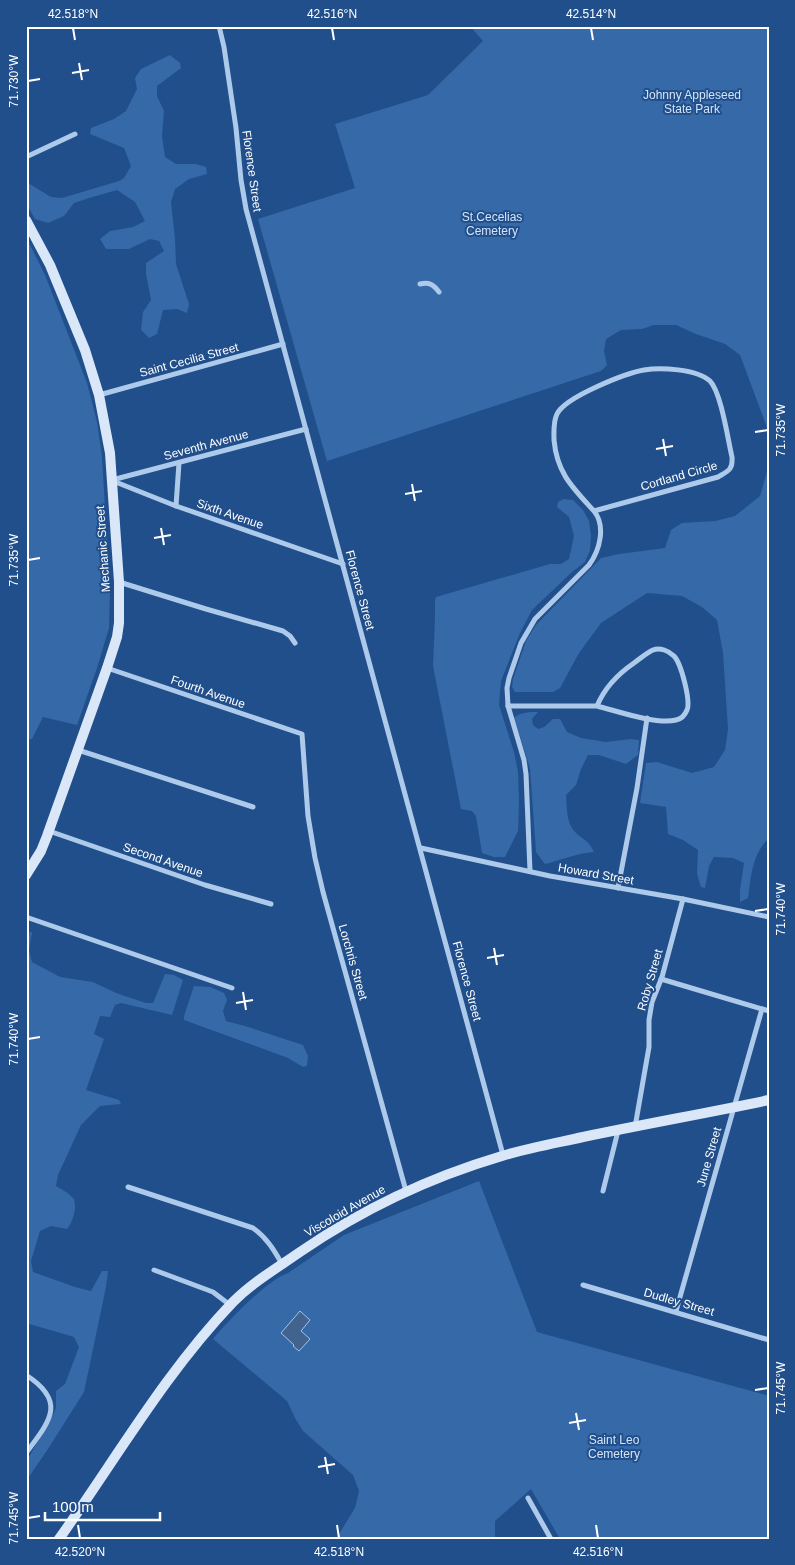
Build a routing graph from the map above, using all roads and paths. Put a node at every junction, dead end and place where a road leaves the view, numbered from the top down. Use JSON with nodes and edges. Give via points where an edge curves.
{"nodes":[{"id":1,"x":219,"y":26,"type":"edge"},
{"id":2,"x":75,"y":134,"type":"dead end"},
{"id":3,"x":26,"y":157,"type":"edge"},
{"id":4,"x":26,"y":220,"type":"edge"},
{"id":5,"x":420,"y":284,"type":"dead end"},
{"id":6,"x":439,"y":292,"type":"dead end"},
{"id":7,"x":283,"y":344,"type":"junction"},
{"id":8,"x":100,"y":395,"type":"junction"},
{"id":9,"x":306,"y":429,"type":"junction"},
{"id":10,"x":179,"y":463,"type":"junction"},
{"id":11,"x":111,"y":481,"type":"junction"},
{"id":12,"x":176,"y":506,"type":"junction"},
{"id":13,"x":594,"y":511,"type":"junction"},
{"id":14,"x":343,"y":564,"type":"junction"},
{"id":15,"x":119,"y":582,"type":"junction"},
{"id":16,"x":295,"y":642,"type":"dead end"},
{"id":17,"x":108,"y":668,"type":"junction"},
{"id":18,"x":508,"y":706,"type":"junction"},
{"id":19,"x":597,"y":706,"type":"junction"},
{"id":20,"x":647,"y":718,"type":"junction"},
{"id":21,"x":302,"y":734,"type":"joint"},
{"id":22,"x":78,"y":750,"type":"junction"},
{"id":23,"x":253,"y":807,"type":"dead end"},
{"id":24,"x":49,"y":831,"type":"junction"},
{"id":25,"x":420,"y":848,"type":"junction"},
{"id":26,"x":530,"y":871,"type":"junction"},
{"id":27,"x":26,"y":875,"type":"edge"},
{"id":28,"x":618,"y":888,"type":"junction"},
{"id":29,"x":683,"y":899,"type":"junction"},
{"id":30,"x":271,"y":904,"type":"dead end"},
{"id":31,"x":26,"y":917,"type":"edge"},
{"id":32,"x":769,"y":917,"type":"edge"},
{"id":33,"x":661,"y":979,"type":"junction"},
{"id":34,"x":232,"y":988,"type":"dead end"},
{"id":35,"x":762,"y":1009,"type":"junction"},
{"id":36,"x":769,"y":1011,"type":"edge"},
{"id":37,"x":769,"y":1100,"type":"edge"},
{"id":38,"x":734,"y":1108,"type":"junction"},
{"id":39,"x":636,"y":1127,"type":"junction"},
{"id":40,"x":618,"y":1130,"type":"junction"},
{"id":41,"x":503,"y":1155,"type":"junction"},
{"id":42,"x":128,"y":1187,"type":"dead end"},
{"id":43,"x":406,"y":1191,"type":"junction"},
{"id":44,"x":603,"y":1191,"type":"dead end"},
{"id":45,"x":282,"y":1264,"type":"junction"},
{"id":46,"x":154,"y":1270,"type":"dead end"},
{"id":47,"x":583,"y":1286,"type":"dead end"},
{"id":48,"x":230,"y":1305,"type":"junction"},
{"id":49,"x":676,"y":1312,"type":"junction"},
{"id":50,"x":769,"y":1340,"type":"edge"},
{"id":51,"x":26,"y":1375,"type":"edge"},
{"id":52,"x":26,"y":1453,"type":"edge"},
{"id":53,"x":528,"y":1498,"type":"dead end"},
{"id":54,"x":59,"y":1539,"type":"edge"},
{"id":55,"x":551,"y":1539,"type":"edge"}],
"edges":[{"from":1,"to":7,"type":"street","name":"Florence Street","via":[[243,195]]},
{"from":2,"to":3,"type":"street"},
{"from":4,"to":8,"type":"main road","name":"Mechanic Street","via":[[53,274]]},
{"from":5,"to":6,"type":"street","via":[[432,284]]},
{"from":7,"to":8,"type":"street","name":"Saint Cecilia Street"},
{"from":7,"to":9,"type":"street","name":"Florence Street"},
{"from":8,"to":11,"type":"main road","name":"Mechanic Street","via":[[110,453]]},
{"from":9,"to":10,"type":"street","name":"Seventh Avenue"},
{"from":9,"to":14,"type":"street","name":"Florence Street"},
{"from":10,"to":11,"type":"street","name":"Seventh Avenue"},
{"from":10,"to":12,"type":"street"},
{"from":11,"to":12,"type":"street","name":"Sixth Avenue"},
{"from":11,"to":15,"type":"main road","name":"Mechanic Street"},
{"from":12,"to":14,"type":"street","name":"Sixth Avenue"},
{"from":13,"to":13,"type":"street","name":"Cortland Circle","via":[[718,477],[730,468],[732,457],[717,392],[709,381],[687,371],[645,369],[577,396],[559,409],[554,430],[559,466]]},
{"from":13,"to":18,"type":"street","name":"Cortland Circle","via":[[600,525],[596,553],[589,565],[530,627],[509,678]]},
{"from":14,"to":25,"type":"street","name":"Florence Street"},
{"from":15,"to":16,"type":"street","via":[[283,631]]},
{"from":15,"to":17,"type":"main road","name":"Mechanic Street","via":[[119,623]]},
{"from":17,"to":21,"type":"street","name":"Fourth Avenue"},
{"from":17,"to":22,"type":"main road","name":"Mechanic Street"},
{"from":18,"to":19,"type":"street"},
{"from":18,"to":26,"type":"street","name":"Cortland Circle","via":[[524,760]]},
{"from":19,"to":20,"type":"street"},
{"from":19,"to":20,"type":"street","via":[[602,694],[629,666],[652,650],[664,650],[674,657],[680,668],[687,710],[675,720]]},
{"from":20,"to":28,"type":"street"},
{"from":21,"to":43,"type":"street","name":"Lorchris Street","via":[[306,795],[322,892]]},
{"from":22,"to":23,"type":"street"},
{"from":22,"to":24,"type":"main road","name":"Mechanic Street"},
{"from":24,"to":27,"type":"main road","name":"Mechanic Street"},
{"from":24,"to":30,"type":"street","name":"Second Avenue","via":[[205,885]]},
{"from":25,"to":26,"type":"street","name":"Howard Street"},
{"from":25,"to":41,"type":"street","name":"Florence Street"},
{"from":26,"to":28,"type":"street","name":"Howard Street"},
{"from":28,"to":29,"type":"street","name":"Howard Street"},
{"from":29,"to":32,"type":"street","name":"Howard Street"},
{"from":29,"to":33,"type":"street","name":"Roby Street"},
{"from":31,"to":34,"type":"street"},
{"from":33,"to":35,"type":"street"},
{"from":33,"to":39,"type":"street","name":"Roby Street","via":[[652,1002],[649,1046]]},
{"from":35,"to":36,"type":"street"},
{"from":35,"to":38,"type":"street","name":"June Street"},
{"from":37,"to":38,"type":"main road","name":"Viscoloid Avenue"},
{"from":38,"to":39,"type":"main road","name":"Viscoloid Avenue"},
{"from":38,"to":49,"type":"street","name":"June Street"},
{"from":39,"to":40,"type":"main road","name":"Viscoloid Avenue"},
{"from":40,"to":41,"type":"main road","name":"Viscoloid Avenue"},
{"from":40,"to":44,"type":"street"},
{"from":41,"to":43,"type":"main road","name":"Viscoloid Avenue"},
{"from":42,"to":45,"type":"street","via":[[253,1228],[269,1242]]},
{"from":43,"to":45,"type":"main road","name":"Viscoloid Avenue","via":[[331,1232]]},
{"from":45,"to":48,"type":"main road","name":"Viscoloid Avenue","via":[[251,1285]]},
{"from":46,"to":48,"type":"street","via":[[213,1292]]},
{"from":47,"to":49,"type":"street","name":"Dudley Street"},
{"from":48,"to":54,"type":"main road","name":"Viscoloid Avenue","via":[[189,1351]]},
{"from":49,"to":50,"type":"street","name":"Dudley Street"},
{"from":51,"to":52,"type":"street","via":[[45,1391],[52,1411]]},
{"from":53,"to":55,"type":"street"}]}
